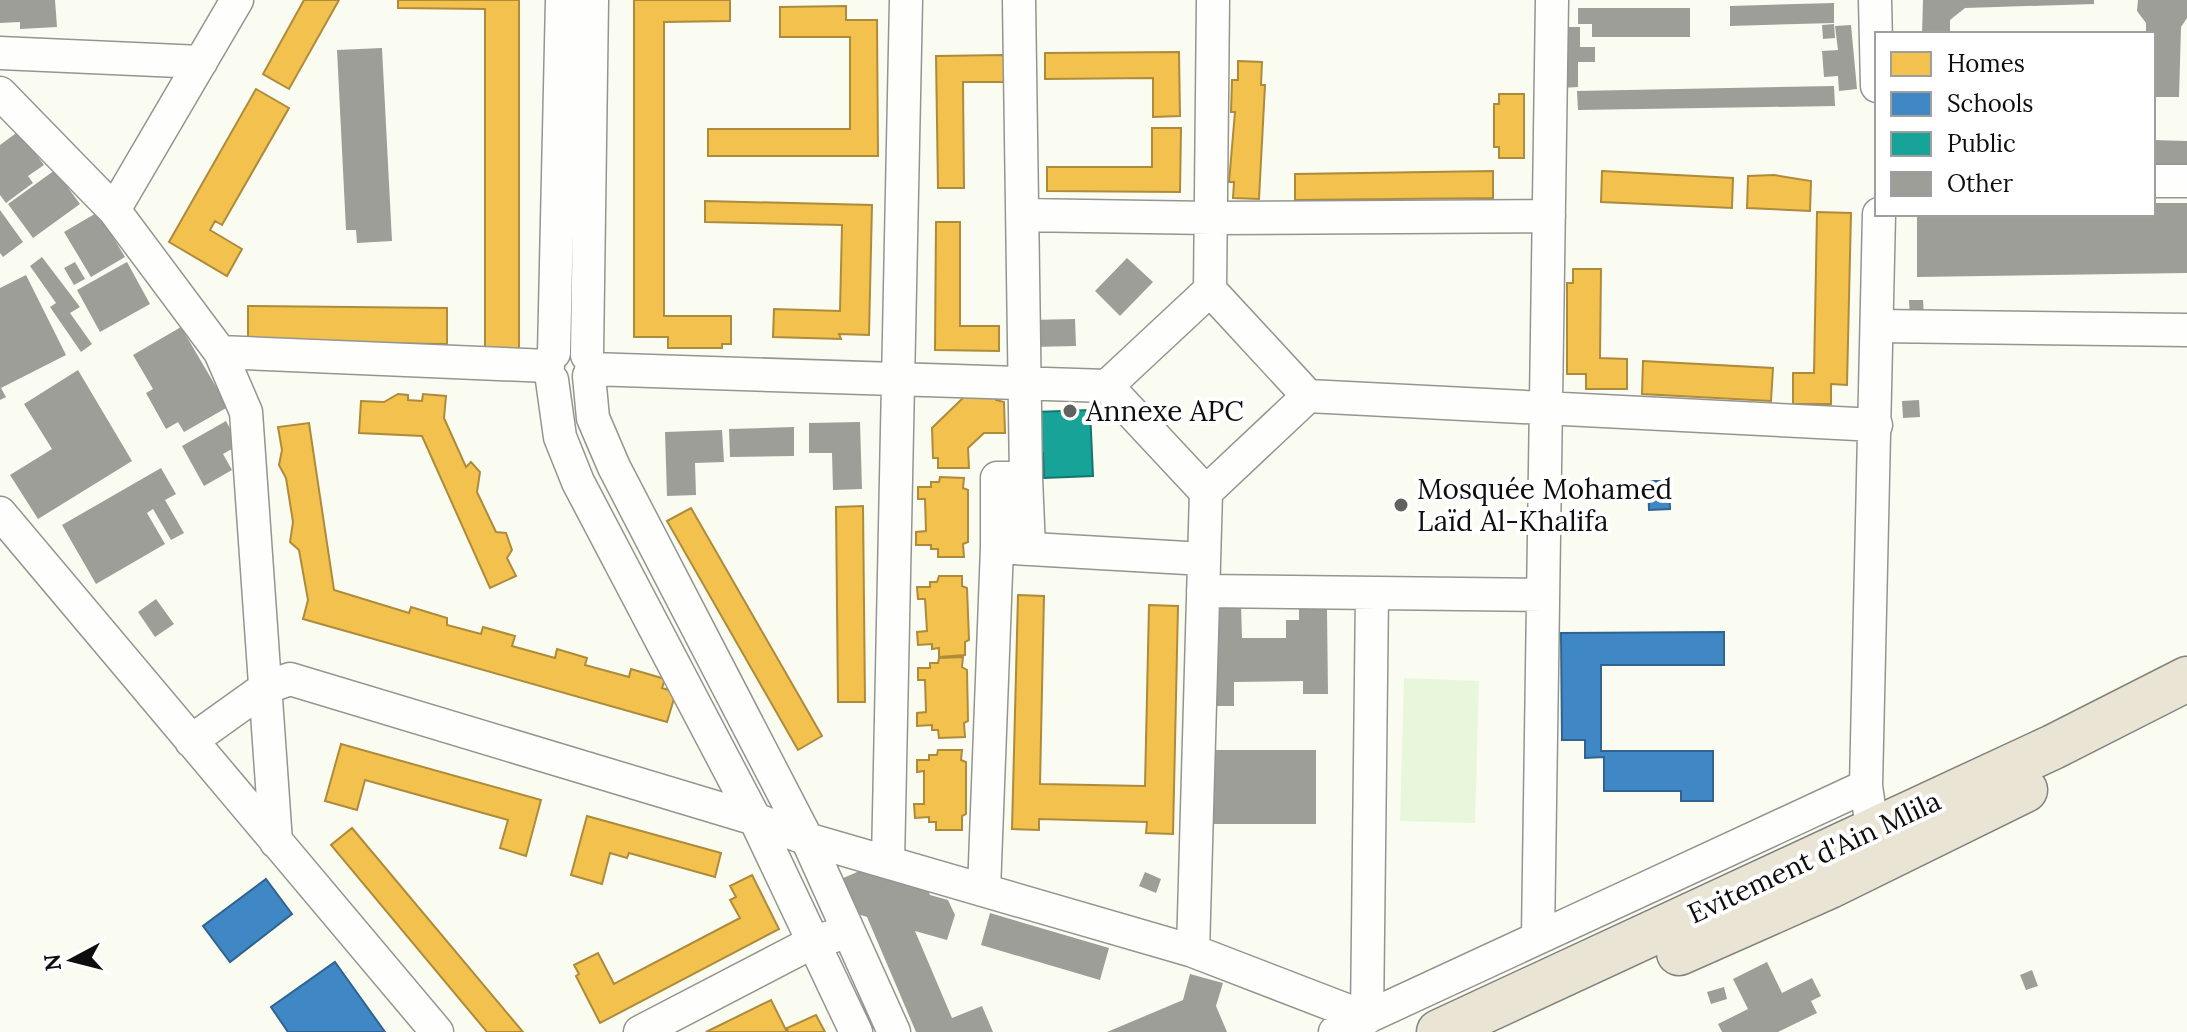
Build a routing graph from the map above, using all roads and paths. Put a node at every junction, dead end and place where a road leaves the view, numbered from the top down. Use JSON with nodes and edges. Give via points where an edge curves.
{"nodes":[{"id":1,"x":237,"y":0,"type":"edge"},
{"id":2,"x":562,"y":0,"type":"edge"},
{"id":3,"x":592,"y":0,"type":"edge"},
{"id":4,"x":906,"y":0,"type":"edge"},
{"id":5,"x":1019,"y":0,"type":"edge"},
{"id":6,"x":1213,"y":0,"type":"edge"},
{"id":7,"x":1552,"y":0,"type":"edge"},
{"id":8,"x":1875,"y":0,"type":"edge"},
{"id":9,"x":1876,"y":32,"type":"edge"},
{"id":10,"x":0,"y":53,"type":"edge"},
{"id":11,"x":201,"y":62,"type":"junction"},
{"id":12,"x":0,"y":93,"type":"edge"},
{"id":13,"x":2155,"y":181,"type":"edge"},
{"id":14,"x":2187,"y":181,"type":"edge"},
{"id":15,"x":114,"y":210,"type":"junction"},
{"id":16,"x":1023,"y":215,"type":"junction"},
{"id":17,"x":1549,"y":216,"type":"junction"},
{"id":18,"x":1879,"y":216,"type":"edge"},
{"id":19,"x":1210,"y":218,"type":"junction"},
{"id":20,"x":1210,"y":290,"type":"junction"},
{"id":21,"x":1878,"y":326,"type":"junction"},
{"id":22,"x":2187,"y":330,"type":"edge"},
{"id":23,"x":220,"y":352,"type":"junction"},
{"id":24,"x":551,"y":366,"type":"junction"},
{"id":25,"x":589,"y":367,"type":"junction"},
{"id":26,"x":900,"y":379,"type":"junction"},
{"id":27,"x":1026,"y":383,"type":"junction"},
{"id":28,"x":1107,"y":386,"type":"junction"},
{"id":29,"x":1308,"y":396,"type":"junction"},
{"id":30,"x":1547,"y":407,"type":"junction"},
{"id":31,"x":1876,"y":425,"type":"junction"},
{"id":32,"x":1206,"y":492,"type":"junction"},
{"id":33,"x":0,"y":513,"type":"edge"},
{"id":34,"x":1013,"y":548,"type":"junction"},
{"id":35,"x":1204,"y":559,"type":"junction"},
{"id":36,"x":1203,"y":591,"type":"junction"},
{"id":37,"x":1372,"y":593,"type":"junction"},
{"id":38,"x":1542,"y":595,"type":"junction"},
{"id":39,"x":2187,"y":679,"type":"edge"},
{"id":40,"x":265,"y":688,"type":"junction"},
{"id":41,"x":2187,"y":708,"type":"edge"},
{"id":42,"x":191,"y":741,"type":"junction"},
{"id":43,"x":1866,"y":786,"type":"junction"},
{"id":44,"x":755,"y":819,"type":"junction"},
{"id":45,"x":807,"y":839,"type":"junction"},
{"id":46,"x":276,"y":842,"type":"junction"},
{"id":47,"x":1878,"y":844,"type":"junction"},
{"id":48,"x":888,"y":862,"type":"junction"},
{"id":49,"x":984,"y":890,"type":"junction"},
{"id":50,"x":846,"y":932,"type":"junction"},
{"id":51,"x":1538,"y":936,"type":"junction"},
{"id":52,"x":813,"y":942,"type":"junction"},
{"id":53,"x":1193,"y":951,"type":"junction"},
{"id":54,"x":1367,"y":1018,"type":"junction"},
{"id":55,"x":437,"y":1032,"type":"edge"},
{"id":56,"x":640,"y":1032,"type":"edge"},
{"id":57,"x":856,"y":1032,"type":"edge"},
{"id":58,"x":894,"y":1032,"type":"edge"},
{"id":59,"x":1335,"y":1032,"type":"edge"},
{"id":60,"x":1439,"y":1032,"type":"edge"},
{"id":61,"x":1501,"y":1032,"type":"edge"}],
"edges":[{"from":1,"to":11,"type":"street"},
{"from":2,"to":24,"type":"street"},
{"from":3,"to":25,"type":"street"},
{"from":4,"to":26,"type":"street"},
{"from":5,"to":16,"type":"street"},
{"from":6,"to":19,"type":"street"},
{"from":7,"to":17,"type":"street"},
{"from":8,"to":9,"type":"street"},
{"from":10,"to":11,"type":"street"},
{"from":11,"to":15,"type":"street"},
{"from":12,"to":15,"type":"street"},
{"from":13,"to":14,"type":"street"},
{"from":15,"to":23,"type":"street"},
{"from":16,"to":19,"type":"street"},
{"from":16,"to":27,"type":"street"},
{"from":17,"to":19,"type":"street"},
{"from":17,"to":30,"type":"street"},
{"from":18,"to":21,"type":"street"},
{"from":19,"to":20,"type":"street"},
{"from":20,"to":28,"type":"street"},
{"from":20,"to":29,"type":"street"},
{"from":21,"to":22,"type":"street"},
{"from":21,"to":31,"type":"street"},
{"from":23,"to":24,"type":"street"},
{"from":23,"to":40,"type":"street","via":[[246,412]]},
{"from":24,"to":25,"type":"street","via":[[571,388]]},
{"from":24,"to":44,"type":"street","via":[[560,437],[578,482]]},
{"from":25,"to":26,"type":"street"},
{"from":25,"to":45,"type":"street","via":[[593,418],[614,467]]},
{"from":26,"to":27,"type":"street"},
{"from":26,"to":48,"type":"street"},
{"from":27,"to":28,"type":"street"},
{"from":27,"to":34,"type":"street","via":[[1026,478]]},
{"from":28,"to":32,"type":"street"},
{"from":29,"to":30,"type":"street"},
{"from":29,"to":32,"type":"street"},
{"from":30,"to":31,"type":"street"},
{"from":30,"to":38,"type":"street"},
{"from":31,"to":43,"type":"street"},
{"from":32,"to":35,"type":"street"},
{"from":33,"to":42,"type":"street"},
{"from":34,"to":35,"type":"street"},
{"from":34,"to":49,"type":"street"},
{"from":35,"to":36,"type":"street"},
{"from":36,"to":37,"type":"street"},
{"from":36,"to":53,"type":"street"},
{"from":37,"to":38,"type":"street"},
{"from":37,"to":54,"type":"street"},
{"from":38,"to":51,"type":"street"},
{"from":39,"to":47,"type":"highway","name":"Evitement d'Ain Mlila"},
{"from":40,"to":42,"type":"street"},
{"from":40,"to":44,"type":"street","via":[[290,679]]},
{"from":40,"to":46,"type":"street"},
{"from":41,"to":47,"type":"highway","name":"Evitement d'Ain Mlila"},
{"from":42,"to":46,"type":"street"},
{"from":43,"to":47,"type":"street"},
{"from":43,"to":51,"type":"street"},
{"from":44,"to":45,"type":"street"},
{"from":44,"to":52,"type":"street"},
{"from":45,"to":48,"type":"street"},
{"from":45,"to":50,"type":"street"},
{"from":46,"to":55,"type":"street"},
{"from":47,"to":60,"type":"highway","name":"Evitement d'Ain Mlila"},
{"from":47,"to":61,"type":"highway","name":"Evitement d'Ain Mlila"},
{"from":48,"to":49,"type":"street"},
{"from":49,"to":53,"type":"street"},
{"from":50,"to":52,"type":"street"},
{"from":50,"to":58,"type":"street"},
{"from":51,"to":54,"type":"street"},
{"from":52,"to":56,"type":"street"},
{"from":52,"to":57,"type":"street"},
{"from":53,"to":54,"type":"street"},
{"from":54,"to":59,"type":"street"}]}
